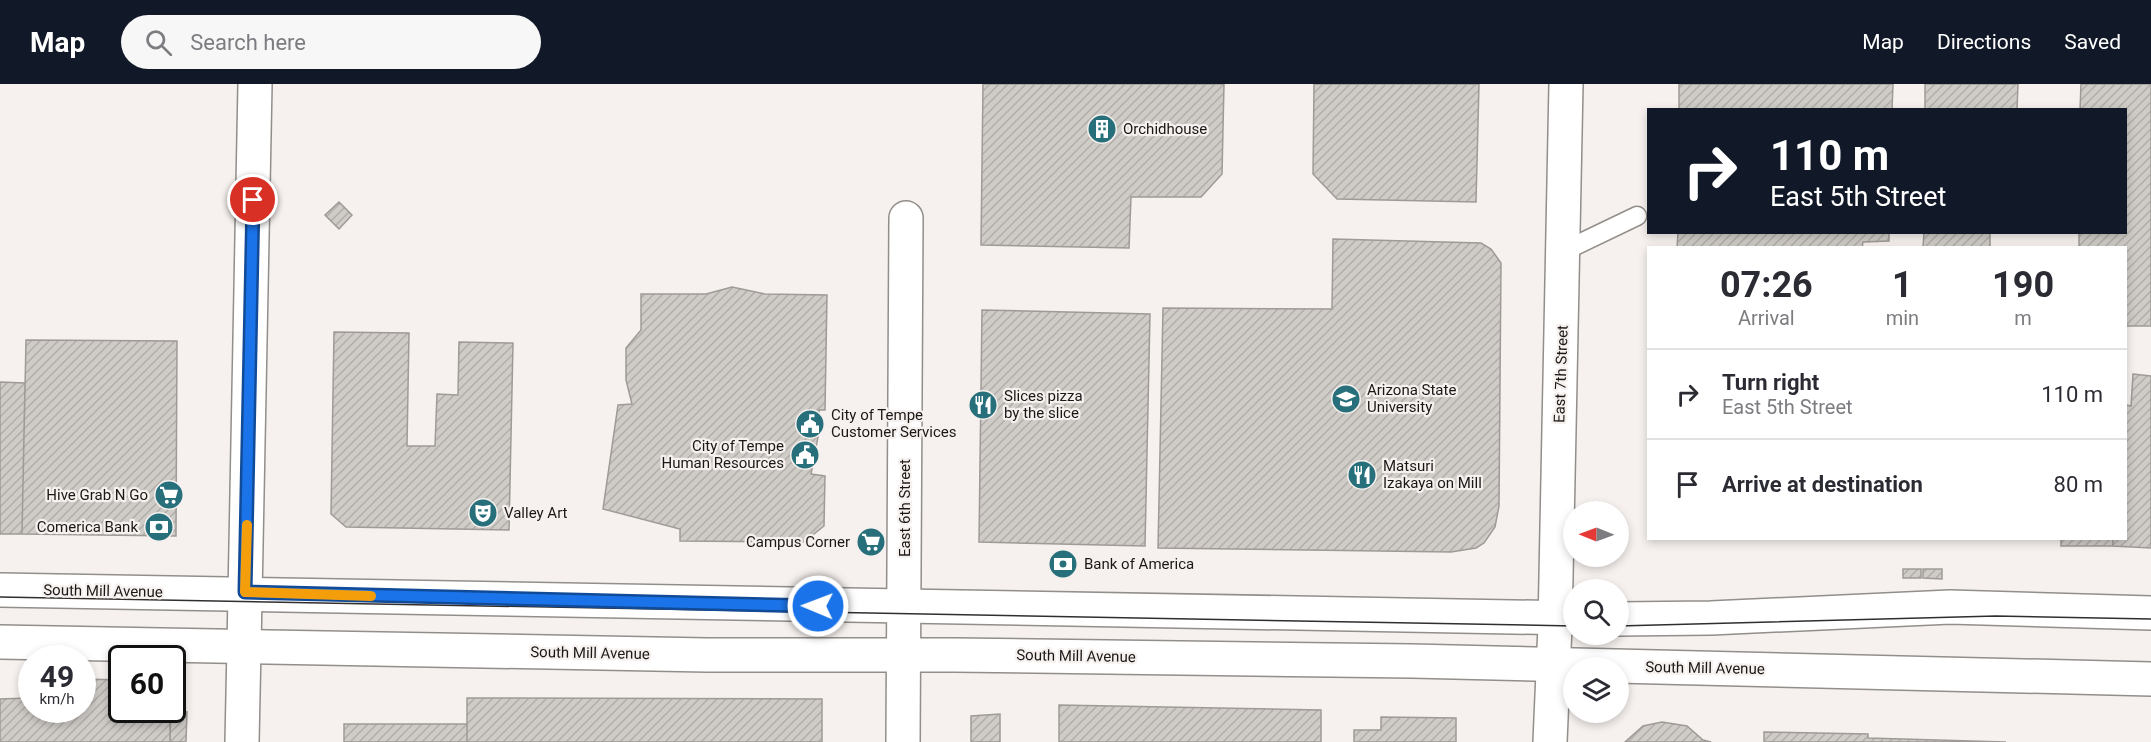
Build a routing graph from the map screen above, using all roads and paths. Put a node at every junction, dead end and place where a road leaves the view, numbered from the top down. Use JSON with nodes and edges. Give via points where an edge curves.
{"nodes":[{"id":1,"x":255,"y":84,"type":"edge"},
{"id":2,"x":1566,"y":84,"type":"edge"},
{"id":3,"x":1637,"y":216,"type":"dead end"},
{"id":4,"x":906,"y":218,"type":"dead end"},
{"id":5,"x":1564,"y":251,"type":"junction"},
{"id":6,"x":1565,"y":579,"type":"edge"},
{"id":7,"x":0,"y":590,"type":"edge"},
{"id":8,"x":245,"y":592,"type":"junction"},
{"id":9,"x":904,"y":606,"type":"junction"},
{"id":10,"x":2151,"y":613,"type":"edge"},
{"id":11,"x":1563,"y":618,"type":"edge"},
{"id":12,"x":1629,"y":619,"type":"edge"},
{"id":13,"x":1563,"y":626,"type":"edge"},
{"id":14,"x":0,"y":642,"type":"edge"},
{"id":15,"x":243,"y":646,"type":"junction"},
{"id":16,"x":903,"y":654,"type":"junction"},
{"id":17,"x":1554,"y":664,"type":"junction"},
{"id":18,"x":2151,"y":679,"type":"edge"},
{"id":19,"x":242,"y":742,"type":"edge"},
{"id":20,"x":903,"y":742,"type":"edge"},
{"id":21,"x":1550,"y":742,"type":"edge"}],
"edges":[{"from":1,"to":8,"type":"main road"},
{"from":2,"to":5,"type":"main road","name":"East 7th Street"},
{"from":3,"to":5,"type":"lane"},
{"from":4,"to":9,"type":"main road","name":"East 6th Street"},
{"from":5,"to":6,"type":"main road","name":"East 7th Street"},
{"from":7,"to":8,"type":"main road","name":"South Mill Avenue"},
{"from":8,"to":9,"type":"main road","name":"South Mill Avenue"},
{"from":8,"to":15,"type":"main road"},
{"from":9,"to":11,"type":"main road","name":"South Mill Avenue"},
{"from":9,"to":16,"type":"main road","name":"East 6th Street"},
{"from":10,"to":12,"type":"main road","via":[[1950,607]]},
{"from":13,"to":17,"type":"main road","name":"East 7th Street"},
{"from":14,"to":15,"type":"main road","name":"South Mill Avenue"},
{"from":15,"to":16,"type":"main road","name":"South Mill Avenue","via":[[707,655]]},
{"from":15,"to":19,"type":"main road"},
{"from":16,"to":17,"type":"main road","name":"South Mill Avenue"},
{"from":16,"to":20,"type":"main road","name":"East 6th Street"},
{"from":17,"to":18,"type":"main road","name":"South Mill Avenue"},
{"from":17,"to":21,"type":"main road","name":"East 7th Street"}]}
